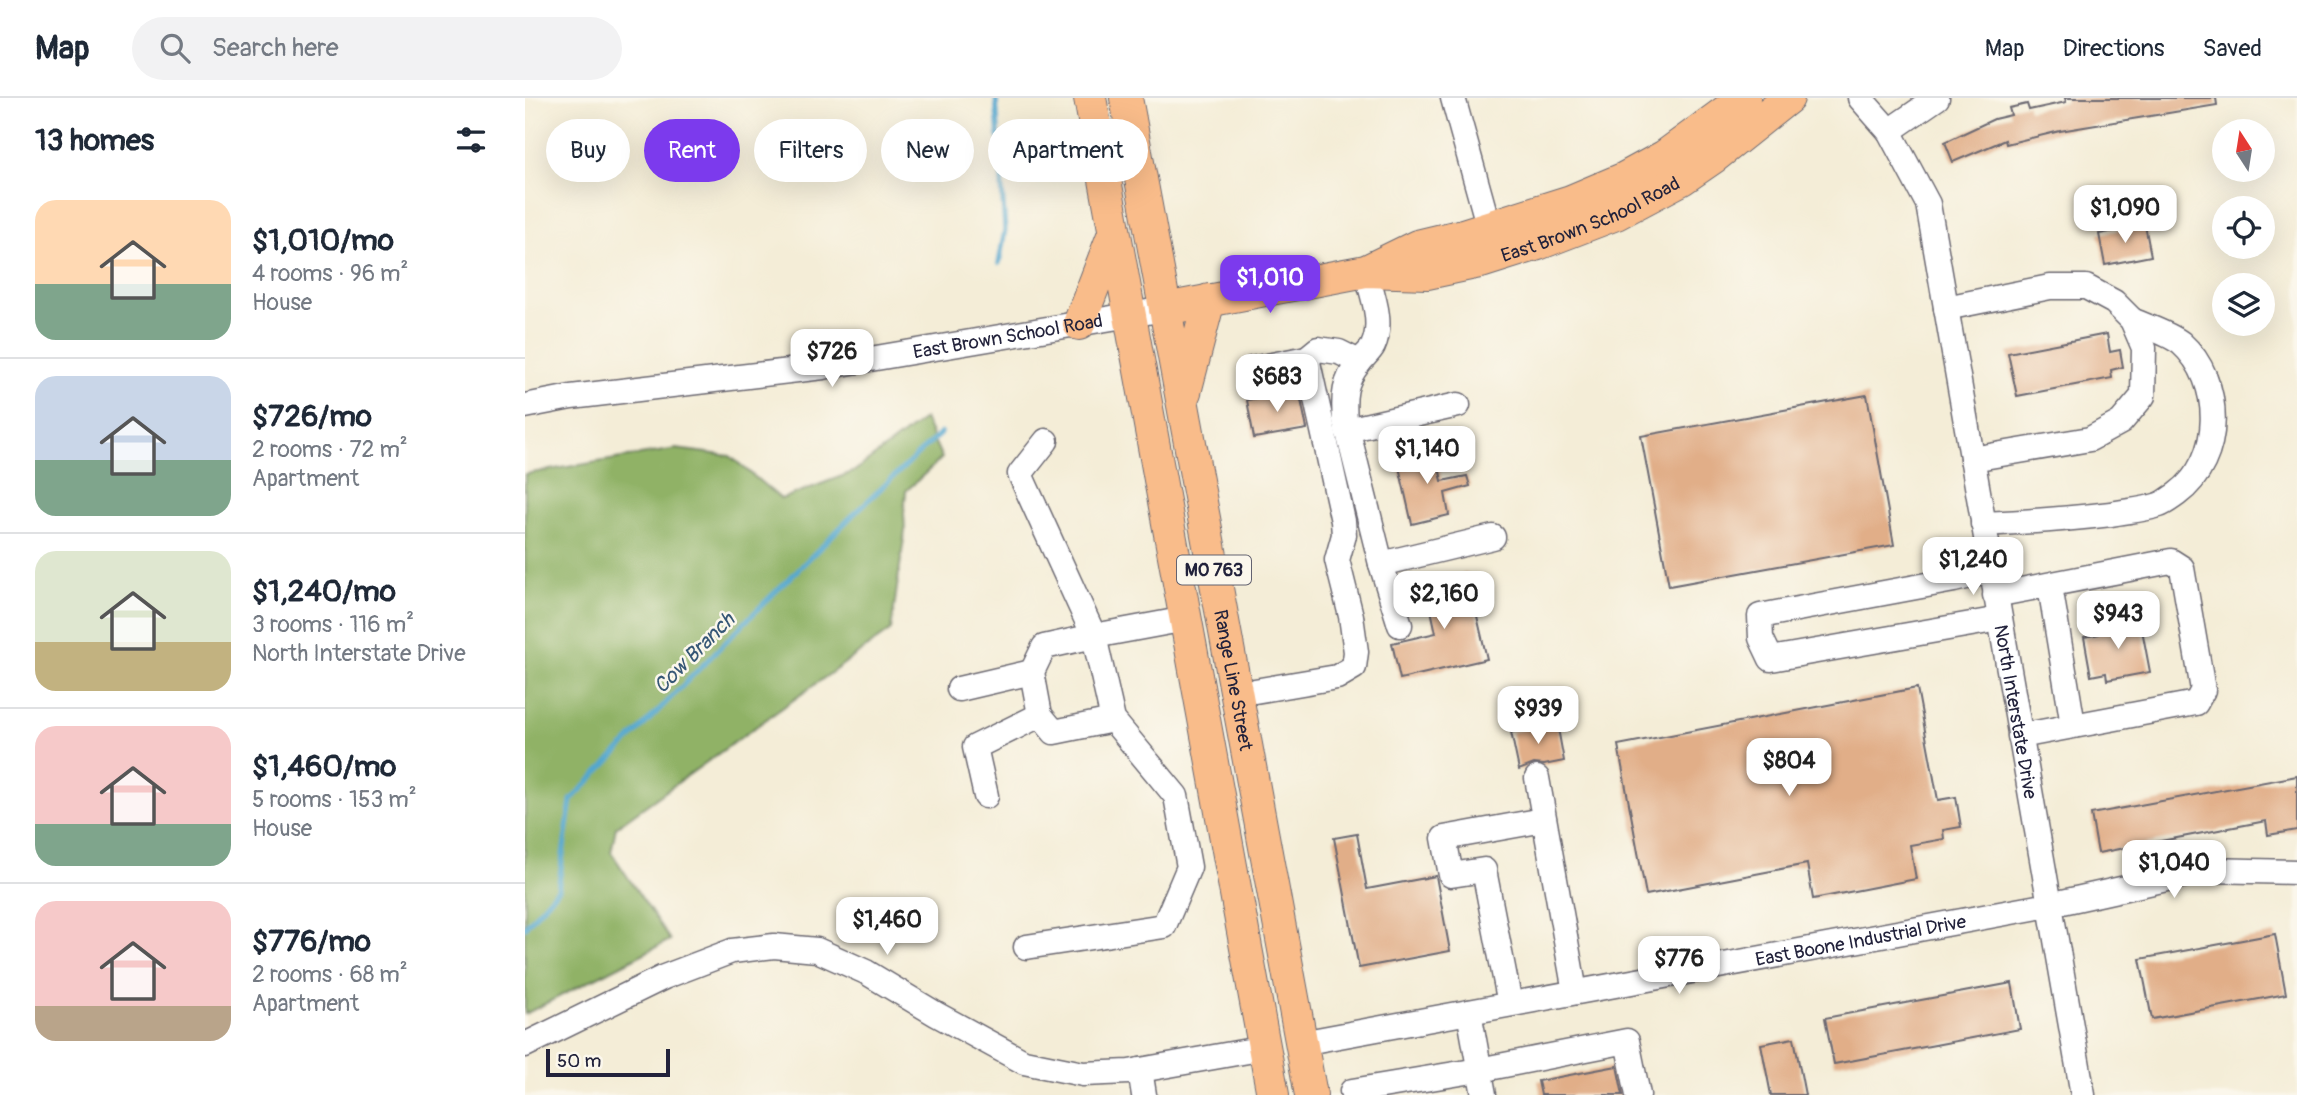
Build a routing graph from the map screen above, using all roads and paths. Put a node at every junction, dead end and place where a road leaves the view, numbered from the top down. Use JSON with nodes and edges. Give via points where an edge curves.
{"nodes":[{"id":1,"x":1090,"y":98,"type":"edge"},
{"id":2,"x":1126,"y":98,"type":"edge"},
{"id":3,"x":1453,"y":98,"type":"edge"},
{"id":4,"x":1744,"y":98,"type":"edge"},
{"id":5,"x":1788,"y":98,"type":"edge"},
{"id":6,"x":1860,"y":98,"type":"edge"},
{"id":7,"x":1937,"y":98,"type":"edge"},
{"id":8,"x":1889,"y":131,"type":"junction"},
{"id":9,"x":1489,"y":228,"type":"junction"},
{"id":10,"x":1114,"y":232,"type":"junction"},
{"id":11,"x":1366,"y":271,"type":"junction"},
{"id":12,"x":1209,"y":300,"type":"junction"},
{"id":13,"x":1946,"y":308,"type":"junction"},
{"id":14,"x":1165,"y":309,"type":"junction"},
{"id":15,"x":1129,"y":315,"type":"junction"},
{"id":16,"x":2132,"y":320,"type":"junction"},
{"id":17,"x":1079,"y":324,"type":"junction"},
{"id":18,"x":1307,"y":358,"type":"junction"},
{"id":19,"x":1359,"y":362,"type":"junction"},
{"id":20,"x":1252,"y":369,"type":"dead end"},
{"id":21,"x":1182,"y":400,"type":"junction"},
{"id":22,"x":1458,"y":405,"type":"dead end"},
{"id":23,"x":525,"y":406,"type":"edge"},
{"id":24,"x":1347,"y":430,"type":"junction"},
{"id":25,"x":1046,"y":442,"type":"dead end"},
{"id":26,"x":1972,"y":458,"type":"junction"},
{"id":27,"x":1983,"y":524,"type":"junction"},
{"id":28,"x":1493,"y":537,"type":"dead end"},
{"id":29,"x":1381,"y":564,"type":"junction"},
{"id":30,"x":1991,"y":571,"type":"junction"},
{"id":31,"x":2050,"y":586,"type":"junction"},
{"id":32,"x":1997,"y":607,"type":"junction"},
{"id":33,"x":1186,"y":619,"type":"junction"},
{"id":34,"x":1400,"y":625,"type":"dead end"},
{"id":35,"x":1094,"y":636,"type":"junction"},
{"id":36,"x":1032,"y":672,"type":"junction"},
{"id":37,"x":959,"y":689,"type":"dead end"},
{"id":38,"x":1237,"y":694,"type":"junction"},
{"id":39,"x":1040,"y":715,"type":"junction"},
{"id":40,"x":1113,"y":720,"type":"junction"},
{"id":41,"x":2073,"y":725,"type":"junction"},
{"id":42,"x":2020,"y":736,"type":"junction"},
{"id":43,"x":1537,"y":778,"type":"dead end"},
{"id":44,"x":986,"y":796,"type":"dead end"},
{"id":45,"x":1544,"y":820,"type":"junction"},
{"id":46,"x":2297,"y":873,"type":"edge"},
{"id":47,"x":1236,"y":892,"type":"junction"},
{"id":48,"x":2049,"y":905,"type":"junction"},
{"id":49,"x":1026,"y":947,"type":"dead end"},
{"id":50,"x":1575,"y":992,"type":"junction"},
{"id":51,"x":1510,"y":1004,"type":"junction"},
{"id":52,"x":1469,"y":1012,"type":"junction"},
{"id":53,"x":1301,"y":1043,"type":"junction"},
{"id":54,"x":525,"y":1045,"type":"edge"},
{"id":55,"x":1265,"y":1048,"type":"junction"},
{"id":56,"x":1140,"y":1070,"type":"junction"},
{"id":57,"x":1479,"y":1070,"type":"junction"},
{"id":58,"x":1352,"y":1091,"type":"dead end"},
{"id":59,"x":1145,"y":1095,"type":"edge"},
{"id":60,"x":1273,"y":1095,"type":"edge"},
{"id":61,"x":1293,"y":1095,"type":"edge"},
{"id":62,"x":1311,"y":1095,"type":"edge"},
{"id":63,"x":1484,"y":1095,"type":"edge"},
{"id":64,"x":1638,"y":1095,"type":"edge"},
{"id":65,"x":2083,"y":1095,"type":"edge"}],
"edges":[{"from":1,"to":10,"type":"main road","name":"Range Line Street","number":"MO 763"},
{"from":2,"to":14,"type":"main road","name":"Range Line Street","number":"MO 763"},
{"from":3,"to":9,"type":"street"},
{"from":4,"to":9,"type":"main road","name":"East Brown School Road","via":[[1665,156],[1623,179]]},
{"from":5,"to":11,"type":"main road","name":"East Brown School Road","via":[[1682,179],[1616,214],[1484,261],[1427,273]]},
{"from":6,"to":8,"type":"street","name":"North Interstate Drive"},
{"from":7,"to":8,"type":"street"},
{"from":8,"to":13,"type":"street","name":"North Interstate Drive","via":[[1928,204]]},
{"from":9,"to":11,"type":"main road","name":"East Brown School Road","via":[[1417,246]]},
{"from":10,"to":15,"type":"main road","name":"Range Line Street","number":"MO 763"},
{"from":10,"to":17,"type":"main road"},
{"from":11,"to":12,"type":"main road","name":"East Brown School Road"},
{"from":11,"to":19,"type":"street","via":[[1378,315],[1377,332],[1373,347]]},
{"from":12,"to":14,"type":"main road","name":"East Brown School Road"},
{"from":12,"to":21,"type":"main road"},
{"from":13,"to":16,"type":"street","via":[[2050,287],[2085,287],[2114,302]]},
{"from":13,"to":26,"type":"street","name":"North Interstate Drive"},
{"from":14,"to":15,"type":"street","name":"East Brown School Road"},
{"from":14,"to":21,"type":"main road","name":"Range Line Street","number":"MO 763"},
{"from":15,"to":17,"type":"street","name":"East Brown School Road"},
{"from":15,"to":33,"type":"main road","name":"Range Line Street","number":"MO 763"},
{"from":16,"to":26,"type":"street","via":[[2144,348],[2143,396],[2121,422],[2090,439]]},
{"from":16,"to":27,"type":"street","via":[[2179,342],[2196,362],[2211,396],[2213,439],[2186,487],[2161,505],[2136,510]]},
{"from":17,"to":23,"type":"street","name":"East Brown School Road","via":[[823,367]]},
{"from":18,"to":19,"type":"street","via":[[1318,349]]},
{"from":18,"to":20,"type":"street"},
{"from":18,"to":38,"type":"street","via":[[1343,521],[1337,560],[1352,616],[1354,667],[1337,677]]},
{"from":19,"to":24,"type":"street","via":[[1343,396]]},
{"from":21,"to":38,"type":"main road","name":"Range Line Street","number":"MO 763"},
{"from":22,"to":24,"type":"street"},
{"from":24,"to":29,"type":"street"},
{"from":25,"to":35,"type":"street","via":[[1020,474]]},
{"from":26,"to":27,"type":"street","name":"North Interstate Drive"},
{"from":27,"to":30,"type":"street","name":"North Interstate Drive"},
{"from":28,"to":29,"type":"street"},
{"from":29,"to":34,"type":"street"},
{"from":30,"to":32,"type":"street","name":"North Interstate Drive"},
{"from":30,"to":32,"type":"street","via":[[1760,616],[1761,638],[1771,659]]},
{"from":31,"to":32,"type":"street"},
{"from":31,"to":41,"type":"street"},
{"from":31,"to":41,"type":"street","via":[[2171,561],[2182,568],[2203,690],[2196,703]]},
{"from":32,"to":42,"type":"street","name":"North Interstate Drive"},
{"from":33,"to":35,"type":"street"},
{"from":33,"to":47,"type":"main road","name":"Range Line Street","number":"MO 763"},
{"from":35,"to":36,"type":"street","via":[[1044,647]]},
{"from":35,"to":40,"type":"street"},
{"from":36,"to":37,"type":"street"},
{"from":36,"to":39,"type":"street"},
{"from":38,"to":53,"type":"main road","name":"Range Line Street","number":"MO 763"},
{"from":39,"to":40,"type":"street","via":[[1054,732]]},
{"from":39,"to":44,"type":"street","via":[[975,747]]},
{"from":40,"to":49,"type":"street","via":[[1176,796],[1189,867],[1164,926]]},
{"from":41,"to":42,"type":"street"},
{"from":42,"to":48,"type":"street","name":"North Interstate Drive"},
{"from":43,"to":45,"type":"street"},
{"from":45,"to":50,"type":"street"},
{"from":45,"to":51,"type":"street","via":[[1444,838],[1451,875],[1484,870]]},
{"from":46,"to":48,"type":"street","name":"East Boone Industrial Drive","via":[[2207,870]]},
{"from":47,"to":53,"type":"main road","via":[[1283,1029]]},
{"from":47,"to":55,"type":"main road","name":"Range Line Street","number":"MO 763"},
{"from":48,"to":50,"type":"street","name":"East Boone Industrial Drive"},
{"from":48,"to":65,"type":"street","name":"North Interstate Drive"},
{"from":50,"to":51,"type":"street","name":"East Boone Industrial Drive"},
{"from":51,"to":52,"type":"street","name":"East Boone Industrial Drive"},
{"from":52,"to":53,"type":"street","name":"East Boone Industrial Drive"},
{"from":52,"to":57,"type":"street"},
{"from":53,"to":62,"type":"main road","name":"Range Line Street","number":"MO 763"},
{"from":54,"to":56,"type":"street","via":[[674,973],[732,951],[774,946],[817,950],[866,972],[1024,1062],[1083,1074]]},
{"from":55,"to":56,"type":"street"},
{"from":55,"to":60,"type":"main road","name":"Range Line Street","number":"MO 763"},
{"from":55,"to":61,"type":"main road","via":[[1285,1072]]},
{"from":56,"to":59,"type":"street"},
{"from":57,"to":58,"type":"street"},
{"from":57,"to":63,"type":"street"},
{"from":57,"to":64,"type":"street","via":[[1627,1041]]}]}
